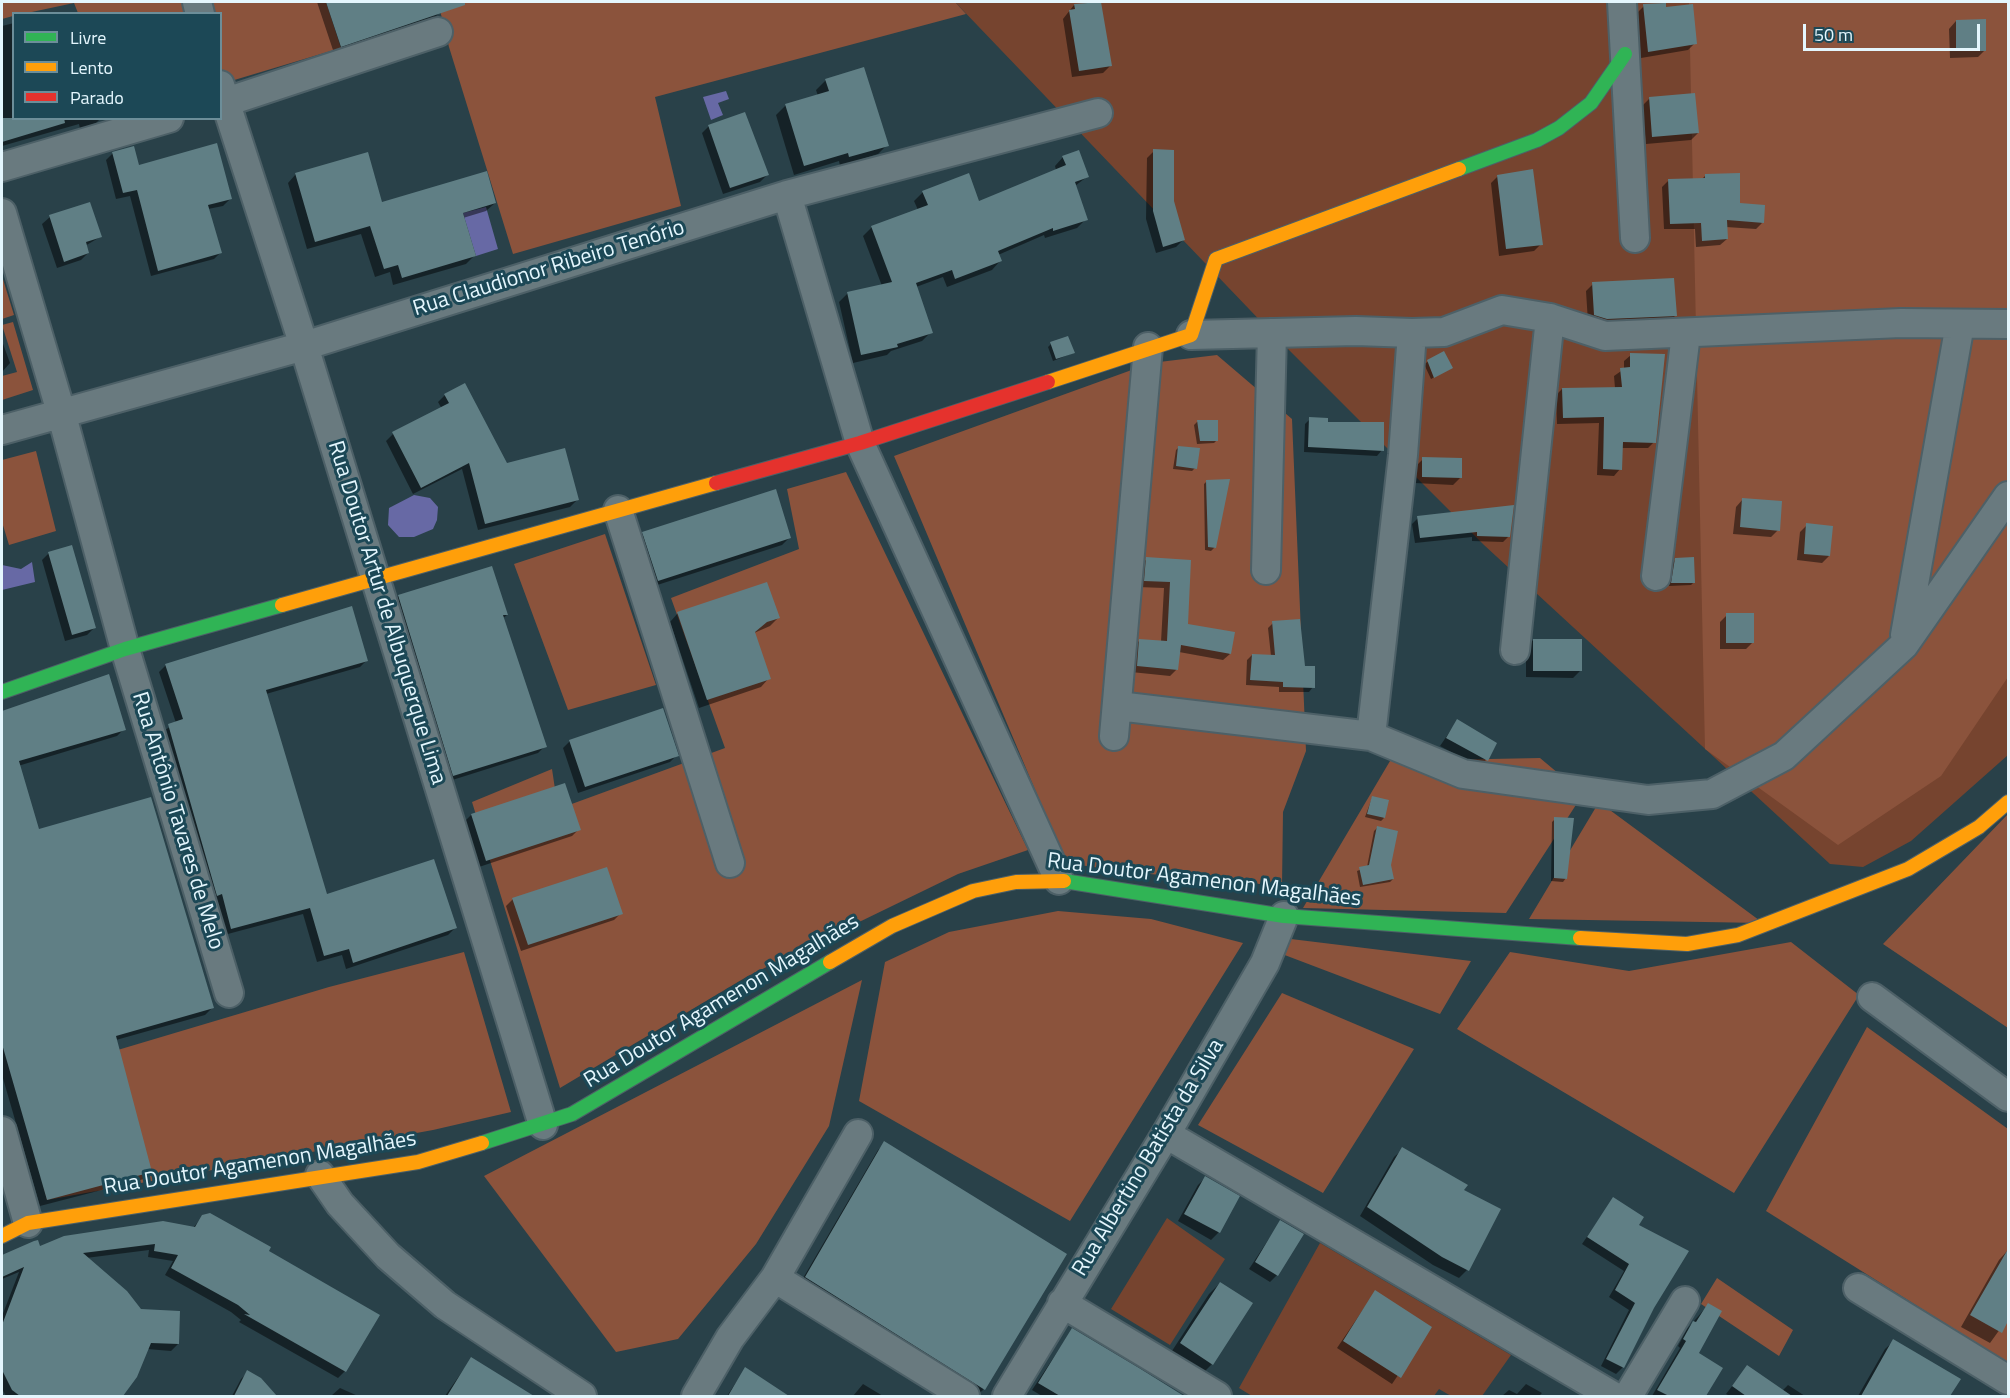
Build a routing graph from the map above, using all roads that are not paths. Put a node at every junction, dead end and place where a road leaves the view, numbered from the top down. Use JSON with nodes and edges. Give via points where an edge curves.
{"nodes":[{"id":1,"x":1622,"y":2,"type":"edge"},
{"id":2,"x":438,"y":32,"type":"dead end"},
{"id":3,"x":1625,"y":54,"type":"junction"},
{"id":4,"x":222,"y":97,"type":"edge"},
{"id":5,"x":1098,"y":112,"type":"dead end"},
{"id":6,"x":162,"y":120,"type":"edge"},
{"id":7,"x":2,"y":167,"type":"edge"},
{"id":8,"x":787,"y":195,"type":"junction"},
{"id":9,"x":2,"y":213,"type":"edge"},
{"id":10,"x":1635,"y":238,"type":"dead end"},
{"id":11,"x":1550,"y":318,"type":"junction"},
{"id":12,"x":1960,"y":324,"type":"junction"},
{"id":13,"x":2008,"y":324,"type":"edge"},
{"id":14,"x":1272,"y":333,"type":"junction"},
{"id":15,"x":1412,"y":333,"type":"junction"},
{"id":16,"x":1686,"y":334,"type":"junction"},
{"id":17,"x":1191,"y":335,"type":"junction"},
{"id":18,"x":304,"y":346,"type":"junction"},
{"id":19,"x":1148,"y":347,"type":"junction"},
{"id":20,"x":61,"y":412,"type":"junction"},
{"id":21,"x":2,"y":430,"type":"edge"},
{"id":22,"x":860,"y":443,"type":"junction"},
{"id":23,"x":2008,"y":496,"type":"edge"},
{"id":24,"x":618,"y":510,"type":"junction"},
{"id":25,"x":1266,"y":570,"type":"dead end"},
{"id":26,"x":1656,"y":576,"type":"dead end"},
{"id":27,"x":376,"y":581,"type":"junction"},
{"id":28,"x":1904,"y":645,"type":"junction"},
{"id":29,"x":125,"y":650,"type":"junction"},
{"id":30,"x":1515,"y":650,"type":"dead end"},
{"id":31,"x":2,"y":692,"type":"edge"},
{"id":32,"x":1118,"y":706,"type":"junction"},
{"id":33,"x":1114,"y":736,"type":"dead end"},
{"id":34,"x":1371,"y":736,"type":"junction"},
{"id":35,"x":2008,"y":802,"type":"edge"},
{"id":36,"x":730,"y":863,"type":"dead end"},
{"id":37,"x":1059,"y":880,"type":"junction"},
{"id":38,"x":1284,"y":916,"type":"junction"},
{"id":39,"x":229,"y":993,"type":"dead end"},
{"id":40,"x":1872,"y":998,"type":"dead end"},
{"id":41,"x":2008,"y":1097,"type":"edge"},
{"id":42,"x":543,"y":1125,"type":"junction"},
{"id":43,"x":2,"y":1131,"type":"edge"},
{"id":44,"x":858,"y":1134,"type":"dead end"},
{"id":45,"x":1166,"y":1134,"type":"junction"},
{"id":46,"x":320,"y":1175,"type":"junction"},
{"id":47,"x":28,"y":1223,"type":"junction"},
{"id":48,"x":2,"y":1236,"type":"edge"},
{"id":49,"x":775,"y":1278,"type":"junction"},
{"id":50,"x":1858,"y":1288,"type":"dead end"},
{"id":51,"x":1685,"y":1301,"type":"dead end"},
{"id":52,"x":1062,"y":1303,"type":"junction"},
{"id":53,"x":2008,"y":1380,"type":"edge"},
{"id":54,"x":582,"y":1396,"type":"edge"},
{"id":55,"x":696,"y":1396,"type":"edge"},
{"id":56,"x":965,"y":1396,"type":"edge"},
{"id":57,"x":1007,"y":1396,"type":"edge"},
{"id":58,"x":1217,"y":1396,"type":"edge"},
{"id":59,"x":1612,"y":1396,"type":"edge"},
{"id":60,"x":1628,"y":1396,"type":"edge"}],
"edges":[{"from":1,"to":3,"type":"street"},
{"from":2,"to":4,"type":"street"},
{"from":3,"to":10,"type":"street"},
{"from":3,"to":17,"type":"street","via":[[1591,104],[1559,129],[1216,259]]},
{"from":4,"to":18,"type":"street","name":"Rua Doutor Artur de Albuquerque Lima"},
{"from":5,"to":8,"type":"street","name":"Rua Claudionor Ribeiro Tenório"},
{"from":6,"to":7,"type":"street"},
{"from":8,"to":18,"type":"street","name":"Rua Claudionor Ribeiro Tenório"},
{"from":8,"to":22,"type":"street"},
{"from":9,"to":20,"type":"street","name":"Rua Antônio Tavares de Melo"},
{"from":11,"to":15,"type":"street","via":[[1502,309],[1444,332]]},
{"from":11,"to":16,"type":"street","via":[[1605,336]]},
{"from":11,"to":30,"type":"street"},
{"from":12,"to":13,"type":"street"},
{"from":12,"to":16,"type":"street","via":[[1901,323]]},
{"from":12,"to":28,"type":"street"},
{"from":14,"to":15,"type":"street"},
{"from":14,"to":17,"type":"street"},
{"from":14,"to":25,"type":"street"},
{"from":15,"to":34,"type":"street","via":[[1403,455]]},
{"from":16,"to":26,"type":"street"},
{"from":17,"to":19,"type":"street"},
{"from":18,"to":20,"type":"street","name":"Rua Claudionor Ribeiro Tenório"},
{"from":18,"to":27,"type":"street","name":"Rua Doutor Artur de Albuquerque Lima"},
{"from":19,"to":22,"type":"street"},
{"from":19,"to":32,"type":"street"},
{"from":20,"to":21,"type":"street","name":"Rua Claudionor Ribeiro Tenório"},
{"from":20,"to":29,"type":"street","name":"Rua Antônio Tavares de Melo"},
{"from":22,"to":24,"type":"street"},
{"from":22,"to":37,"type":"street"},
{"from":23,"to":28,"type":"street"},
{"from":24,"to":27,"type":"street"},
{"from":24,"to":36,"type":"street"},
{"from":27,"to":29,"type":"street"},
{"from":27,"to":42,"type":"street","name":"Rua Doutor Artur de Albuquerque Lima"},
{"from":28,"to":34,"type":"street","via":[[1784,756],[1712,794],[1648,800],[1463,774]]},
{"from":29,"to":31,"type":"street"},
{"from":29,"to":39,"type":"street","name":"Rua Antônio Tavares de Melo"},
{"from":32,"to":33,"type":"street"},
{"from":32,"to":34,"type":"street"},
{"from":35,"to":38,"type":"street","name":"Rua Doutor Agamenon Magalhães","via":[[1979,827],[1908,869],[1738,935],[1688,944]]},
{"from":37,"to":38,"type":"street","name":"Rua Doutor Agamenon Magalhães"},
{"from":37,"to":42,"type":"street","name":"Rua Doutor Agamenon Magalhães","via":[[1016,882],[973,891],[892,926],[615,1091]]},
{"from":38,"to":45,"type":"street","name":"Rua Albertino Batista da Silva","via":[[1265,963]]},
{"from":40,"to":41,"type":"street"},
{"from":42,"to":46,"type":"street","name":"Rua Doutor Agamenon Magalhães","via":[[418,1162]]},
{"from":43,"to":47,"type":"street"},
{"from":44,"to":49,"type":"street"},
{"from":45,"to":52,"type":"street","name":"Rua Albertino Batista da Silva"},
{"from":45,"to":59,"type":"street"},
{"from":46,"to":47,"type":"street","name":"Rua Doutor Agamenon Magalhães"},
{"from":46,"to":54,"type":"street","via":[[388,1256],[445,1305]]},
{"from":47,"to":48,"type":"street","name":"Rua Doutor Agamenon Magalhães"},
{"from":49,"to":55,"type":"street","via":[[730,1338]]},
{"from":49,"to":56,"type":"street"},
{"from":50,"to":53,"type":"street"},
{"from":51,"to":60,"type":"street"},
{"from":52,"to":57,"type":"street","name":"Rua Albertino Batista da Silva"},
{"from":52,"to":58,"type":"street"}]}
